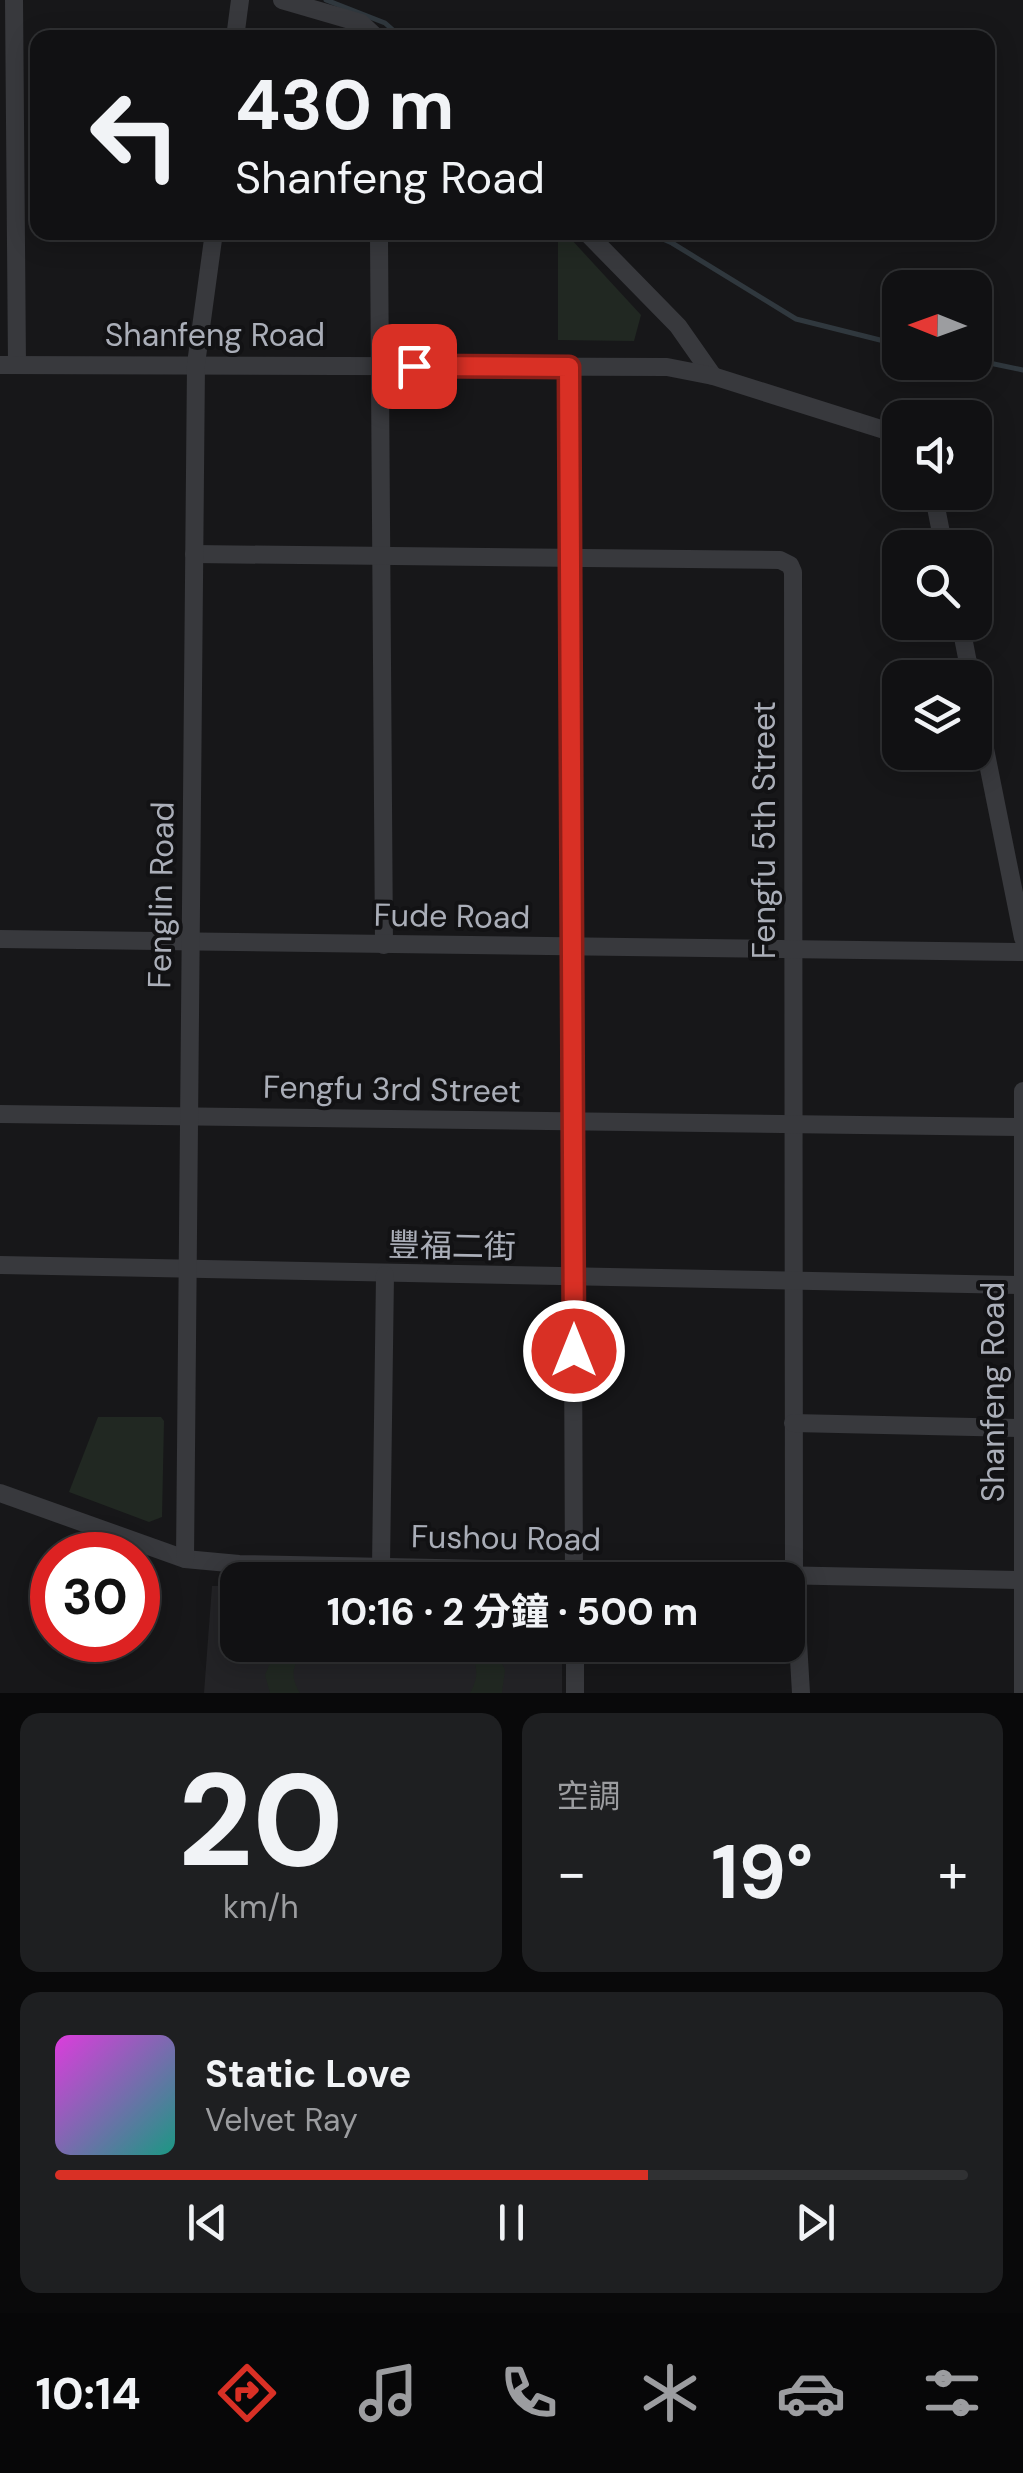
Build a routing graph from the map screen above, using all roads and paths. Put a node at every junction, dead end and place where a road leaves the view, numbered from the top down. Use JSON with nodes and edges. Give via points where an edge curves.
{"nodes":[{"id":1,"x":14,"y":0,"type":"edge"},
{"id":2,"x":240,"y":0,"type":"edge"},
{"id":3,"x":282,"y":0,"type":"edge"},
{"id":4,"x":237,"y":30,"type":"edge"},
{"id":5,"x":368,"y":30,"type":"edge"},
{"id":6,"x":7,"y":60,"type":"edge"},
{"id":7,"x":213,"y":240,"type":"edge"},
{"id":8,"x":379,"y":240,"type":"edge"},
{"id":9,"x":594,"y":240,"type":"edge"},
{"id":10,"x":196,"y":364,"type":"junction"},
{"id":11,"x":8,"y":365,"type":"edge"},
{"id":12,"x":380,"y":366,"type":"junction"},
{"id":13,"x":569,"y":367,"type":"junction"},
{"id":14,"x":712,"y":376,"type":"junction"},
{"id":15,"x":882,"y":429,"type":"edge"},
{"id":16,"x":194,"y":554,"type":"junction"},
{"id":17,"x":381,"y":554,"type":"junction"},
{"id":18,"x":571,"y":556,"type":"junction"},
{"id":19,"x":989,"y":770,"type":"edge"},
{"id":20,"x":1023,"y":938,"type":"edge"},
{"id":21,"x":0,"y":939,"type":"edge"},
{"id":22,"x":190,"y":942,"type":"junction"},
{"id":23,"x":384,"y":944,"type":"junction"},
{"id":24,"x":574,"y":948,"type":"junction"},
{"id":25,"x":794,"y":951,"type":"junction"},
{"id":26,"x":1023,"y":952,"type":"edge"},
{"id":27,"x":1023,"y":1090,"type":"edge"},
{"id":28,"x":0,"y":1114,"type":"edge"},
{"id":29,"x":188,"y":1116,"type":"junction"},
{"id":30,"x":575,"y":1121,"type":"junction"},
{"id":31,"x":794,"y":1123,"type":"junction"},
{"id":32,"x":1023,"y":1127,"type":"edge"},
{"id":33,"x":0,"y":1265,"type":"edge"},
{"id":34,"x":188,"y":1270,"type":"junction"},
{"id":35,"x":385,"y":1275,"type":"junction"},
{"id":36,"x":574,"y":1278,"type":"junction"},
{"id":37,"x":792,"y":1283,"type":"junction"},
{"id":38,"x":1023,"y":1286,"type":"edge"},
{"id":39,"x":793,"y":1424,"type":"junction"},
{"id":40,"x":1023,"y":1428,"type":"edge"},
{"id":41,"x":0,"y":1493,"type":"edge"},
{"id":42,"x":185,"y":1559,"type":"junction"},
{"id":43,"x":220,"y":1562,"type":"edge"},
{"id":44,"x":380,"y":1562,"type":"edge"},
{"id":45,"x":574,"y":1562,"type":"edge"},
{"id":46,"x":794,"y":1562,"type":"edge"},
{"id":47,"x":805,"y":1574,"type":"edge"},
{"id":48,"x":1023,"y":1580,"type":"edge"},
{"id":49,"x":575,"y":1662,"type":"edge"},
{"id":50,"x":798,"y":1662,"type":"edge"},
{"id":51,"x":575,"y":1693,"type":"edge"},
{"id":52,"x":800,"y":1693,"type":"edge"},
{"id":53,"x":1023,"y":1693,"type":"edge"}],
"edges":[{"from":1,"to":6,"type":"street"},
{"from":2,"to":4,"type":"street"},
{"from":3,"to":5,"type":"street"},
{"from":6,"to":11,"type":"street"},
{"from":7,"to":10,"type":"street","name":"Fenglin Road"},
{"from":8,"to":12,"type":"street"},
{"from":9,"to":14,"type":"street","via":[[678,326]]},
{"from":10,"to":11,"type":"street","name":"Shanfeng Road"},
{"from":10,"to":12,"type":"street","name":"Shanfeng Road"},
{"from":10,"to":16,"type":"street","name":"Fenglin Road"},
{"from":12,"to":13,"type":"street","name":"Shanfeng Road"},
{"from":12,"to":17,"type":"street"},
{"from":13,"to":14,"type":"street","name":"Shanfeng Road","via":[[666,368]]},
{"from":13,"to":18,"type":"street"},
{"from":14,"to":15,"type":"street","name":"Shanfeng Road"},
{"from":16,"to":17,"type":"street","name":"Fengfu 5th Street"},
{"from":16,"to":22,"type":"street","name":"Fenglin Road"},
{"from":17,"to":18,"type":"street","name":"Fengfu 5th Street"},
{"from":17,"to":23,"type":"street"},
{"from":18,"to":24,"type":"street"},
{"from":18,"to":25,"type":"street","name":"Fengfu 5th Street","via":[[780,560],[790,566]]},
{"from":19,"to":20,"type":"street"},
{"from":21,"to":22,"type":"street","name":"Fude Road"},
{"from":22,"to":23,"type":"street","name":"Fude Road"},
{"from":22,"to":29,"type":"street","name":"Fenglin Road"},
{"from":23,"to":24,"type":"street","name":"Fude Road"},
{"from":24,"to":25,"type":"street","name":"Fude Road"},
{"from":24,"to":30,"type":"street"},
{"from":25,"to":26,"type":"street","name":"Fude Road"},
{"from":25,"to":31,"type":"street","name":"Fengfu 5th Street"},
{"from":27,"to":32,"type":"street","name":"Shanfeng Road"},
{"from":28,"to":29,"type":"street","name":"Fengfu 3rd Street"},
{"from":29,"to":30,"type":"street","name":"Fengfu 3rd Street"},
{"from":29,"to":34,"type":"street","name":"Fenglin Road"},
{"from":30,"to":31,"type":"street","name":"Fengfu 3rd Street"},
{"from":30,"to":36,"type":"street"},
{"from":31,"to":32,"type":"street","name":"Fengfu 3rd Street"},
{"from":31,"to":37,"type":"street","name":"Fengfu 5th Street"},
{"from":32,"to":38,"type":"street","name":"Shanfeng Road"},
{"from":33,"to":34,"type":"street","name":"豐福二街"},
{"from":34,"to":35,"type":"street","name":"豐福二街"},
{"from":34,"to":42,"type":"street","name":"Fenglin Road"},
{"from":35,"to":36,"type":"street","name":"豐福二街"},
{"from":35,"to":44,"type":"street"},
{"from":36,"to":37,"type":"street","name":"豐福二街"},
{"from":36,"to":45,"type":"street"},
{"from":37,"to":38,"type":"street","name":"豐福二街"},
{"from":37,"to":39,"type":"street","name":"Fengfu 5th Street"},
{"from":38,"to":40,"type":"street","name":"Shanfeng Road"},
{"from":39,"to":40,"type":"street"},
{"from":39,"to":46,"type":"street","name":"Fengfu 5th Street"},
{"from":40,"to":48,"type":"street","name":"Shanfeng Road"},
{"from":41,"to":42,"type":"street","name":"Fushou Road"},
{"from":42,"to":43,"type":"street","name":"Fushou Road"},
{"from":47,"to":48,"type":"street","name":"Fushou Road"},
{"from":48,"to":53,"type":"street","name":"Shanfeng Road"},
{"from":49,"to":51,"type":"street"},
{"from":50,"to":52,"type":"street","name":"Fengfu 5th Street"}]}
